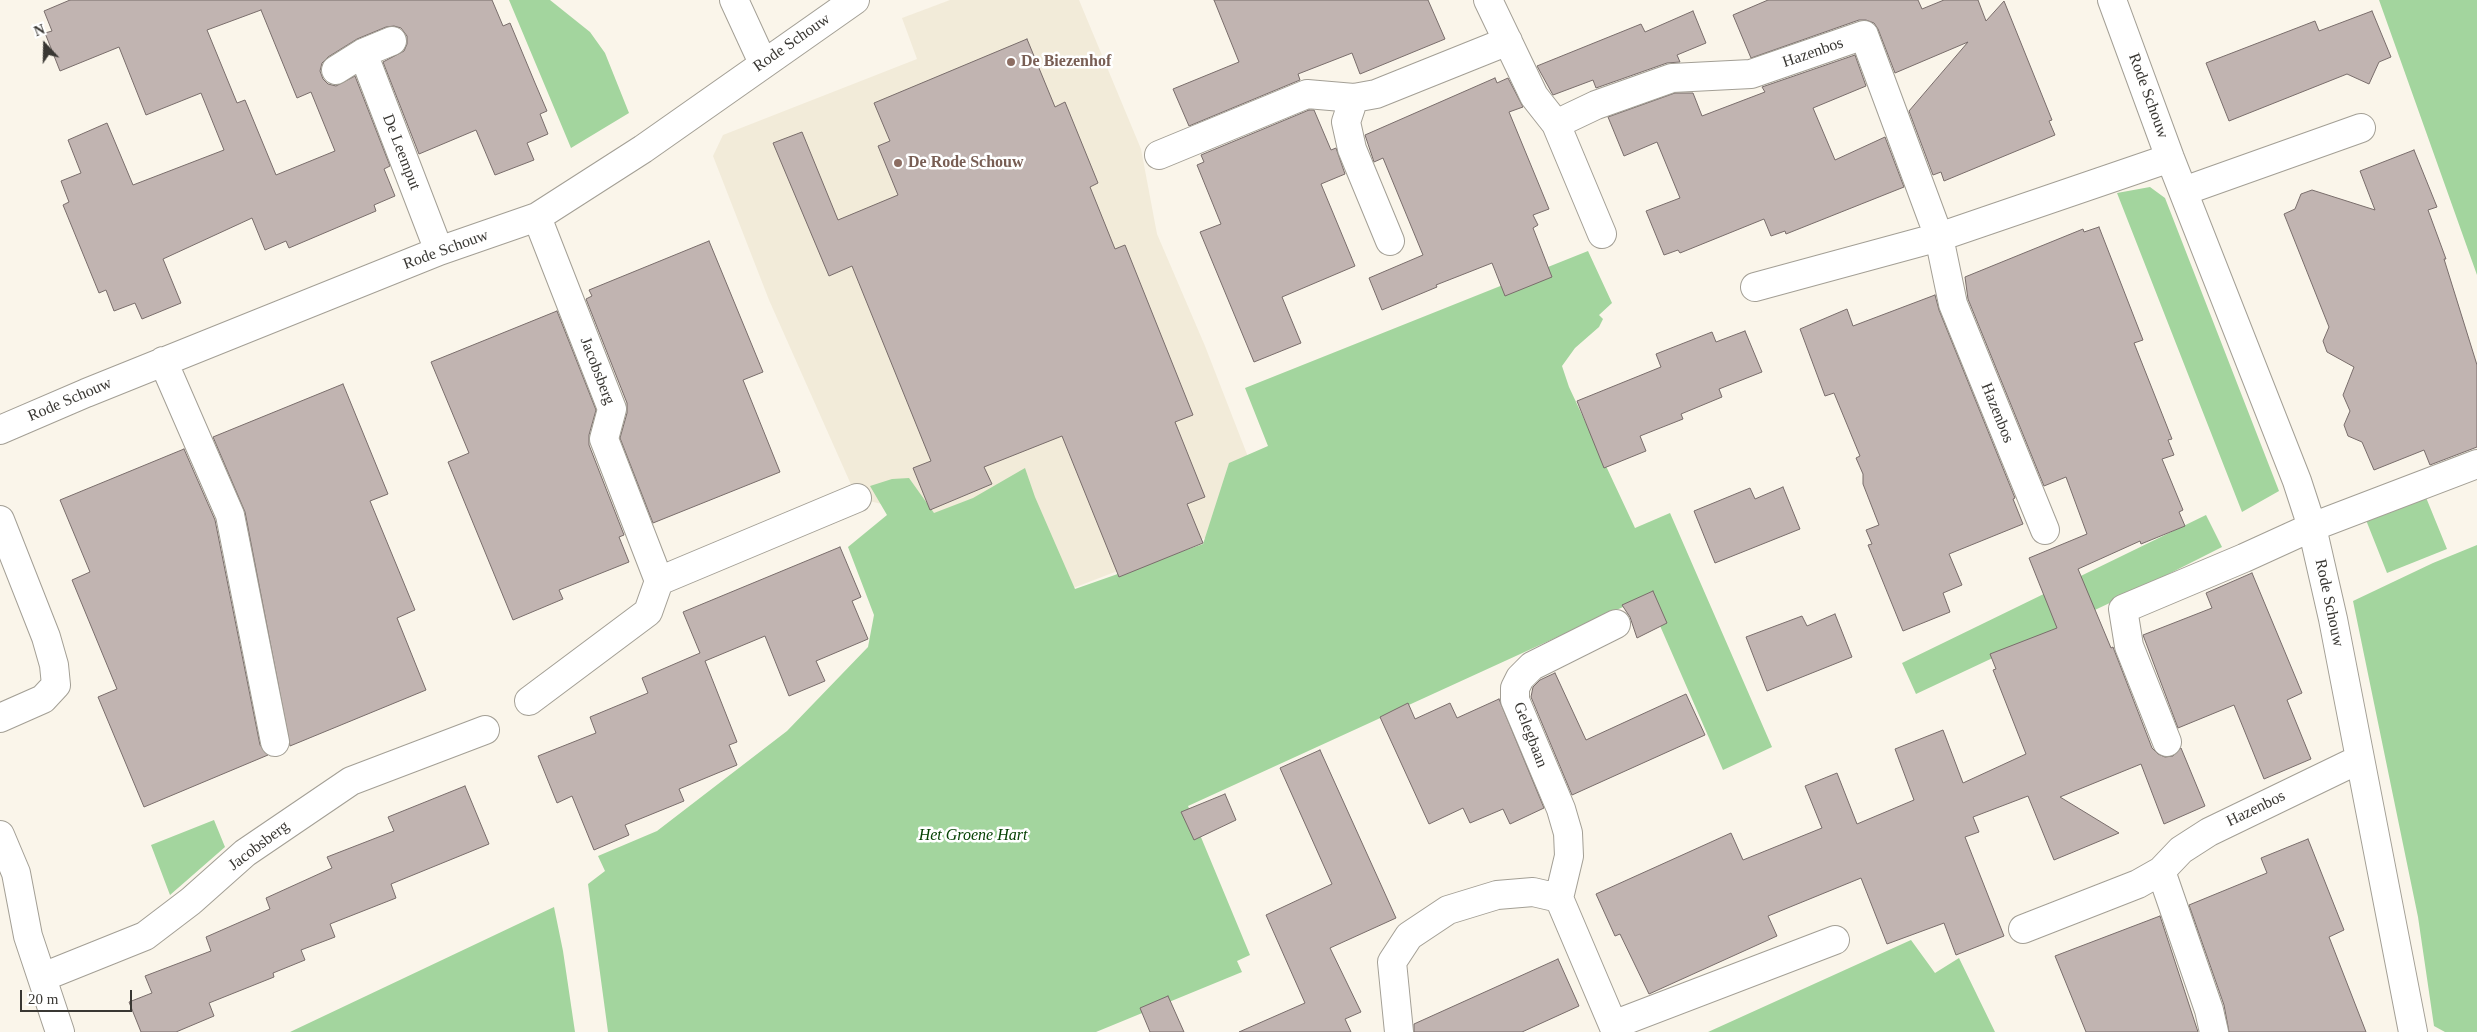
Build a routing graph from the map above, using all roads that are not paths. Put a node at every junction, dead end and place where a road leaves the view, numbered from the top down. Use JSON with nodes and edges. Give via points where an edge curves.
{"nodes":[{"id":1,"x":734,"y":0,"type":"edge"},
{"id":2,"x":855,"y":0,"type":"edge"},
{"id":3,"x":1488,"y":0,"type":"edge"},
{"id":4,"x":2112,"y":0,"type":"edge"},
{"id":5,"x":392,"y":41,"type":"dead end"},
{"id":6,"x":1508,"y":42,"type":"junction"},
{"id":7,"x":363,"y":52,"type":"junction"},
{"id":8,"x":763,"y":63,"type":"junction"},
{"id":9,"x":336,"y":70,"type":"dead end"},
{"id":10,"x":1354,"y":98,"type":"junction"},
{"id":11,"x":1556,"y":124,"type":"junction"},
{"id":12,"x":2362,"y":128,"type":"dead end"},
{"id":13,"x":1159,"y":155,"type":"dead end"},
{"id":14,"x":2170,"y":158,"type":"junction"},
{"id":15,"x":2184,"y":191,"type":"junction"},
{"id":16,"x":537,"y":217,"type":"junction"},
{"id":17,"x":1602,"y":234,"type":"dead end"},
{"id":18,"x":1939,"y":236,"type":"junction"},
{"id":19,"x":1390,"y":241,"type":"dead end"},
{"id":20,"x":439,"y":251,"type":"junction"},
{"id":21,"x":1755,"y":287,"type":"dead end"},
{"id":22,"x":163,"y":361,"type":"junction"},
{"id":23,"x":0,"y":430,"type":"edge"},
{"id":24,"x":2477,"y":464,"type":"edge"},
{"id":25,"x":857,"y":498,"type":"dead end"},
{"id":26,"x":0,"y":520,"type":"edge"},
{"id":27,"x":2312,"y":527,"type":"junction"},
{"id":28,"x":2045,"y":530,"type":"dead end"},
{"id":29,"x":659,"y":581,"type":"junction"},
{"id":30,"x":1616,"y":624,"type":"dead end"},
{"id":31,"x":529,"y":701,"type":"dead end"},
{"id":32,"x":0,"y":718,"type":"edge"},
{"id":33,"x":485,"y":730,"type":"dead end"},
{"id":34,"x":275,"y":742,"type":"dead end"},
{"id":35,"x":2167,"y":742,"type":"dead end"},
{"id":36,"x":2360,"y":759,"type":"junction"},
{"id":37,"x":0,"y":835,"type":"edge"},
{"id":38,"x":2161,"y":871,"type":"junction"},
{"id":39,"x":1559,"y":898,"type":"junction"},
{"id":40,"x":2024,"y":930,"type":"dead end"},
{"id":41,"x":1835,"y":940,"type":"dead end"},
{"id":42,"x":42,"y":977,"type":"junction"},
{"id":43,"x":1614,"y":1028,"type":"edge"},
{"id":44,"x":60,"y":1032,"type":"edge"},
{"id":45,"x":1399,"y":1032,"type":"edge"},
{"id":46,"x":2214,"y":1032,"type":"edge"},
{"id":47,"x":2413,"y":1032,"type":"edge"}],
"edges":[{"from":1,"to":8,"type":"street"},
{"from":2,"to":8,"type":"street","name":"Rode Schouw"},
{"from":3,"to":6,"type":"street"},
{"from":4,"to":14,"type":"street","name":"Rode Schouw"},
{"from":5,"to":7,"type":"street"},
{"from":6,"to":10,"type":"street","via":[[1376,94]]},
{"from":6,"to":11,"type":"street","via":[[1534,96]]},
{"from":7,"to":9,"type":"street"},
{"from":7,"to":20,"type":"street","name":"De Leemput"},
{"from":8,"to":16,"type":"street","name":"Rode Schouw","via":[[643,149]]},
{"from":10,"to":13,"type":"street","via":[[1307,94]]},
{"from":10,"to":19,"type":"street","via":[[1346,122],[1352,149]]},
{"from":11,"to":17,"type":"street"},
{"from":11,"to":18,"type":"street","name":"Hazenbos","via":[[1596,105],[1672,78],[1751,74],[1864,35]]},
{"from":12,"to":15,"type":"street"},
{"from":14,"to":15,"type":"street","name":"Rode Schouw"},
{"from":14,"to":18,"type":"street"},
{"from":15,"to":27,"type":"street","name":"Rode Schouw","via":[[2298,481]]},
{"from":16,"to":20,"type":"street","name":"Rode Schouw"},
{"from":16,"to":29,"type":"street","name":"Jacobsberg","via":[[612,409],[604,439]]},
{"from":18,"to":21,"type":"street"},
{"from":18,"to":28,"type":"street","name":"Hazenbos","via":[[1953,304]]},
{"from":20,"to":22,"type":"street","name":"Rode Schouw"},
{"from":22,"to":23,"type":"street","name":"Rode Schouw"},
{"from":22,"to":34,"type":"street","via":[[230,515]]},
{"from":24,"to":27,"type":"street"},
{"from":25,"to":29,"type":"street"},
{"from":26,"to":32,"type":"street","via":[[46,637],[56,685],[43,699]]},
{"from":27,"to":35,"type":"street","via":[[2123,609],[2129,646]]},
{"from":27,"to":36,"type":"street","name":"Rode Schouw"},
{"from":29,"to":31,"type":"street","via":[[648,612]]},
{"from":30,"to":39,"type":"street","name":"Gelegbaan","via":[[1532,666],[1515,688],[1515,700],[1568,833],[1569,856]]},
{"from":33,"to":42,"type":"street","name":"Jacobsberg","via":[[351,781],[245,853],[145,936]]},
{"from":36,"to":38,"type":"street","name":"Hazenbos","via":[[2209,832],[2180,850]]},
{"from":36,"to":47,"type":"street","name":"Rode Schouw"},
{"from":37,"to":42,"type":"street","via":[[16,873],[28,936]]},
{"from":38,"to":40,"type":"street","name":"Hazenbos","via":[[2138,884]]},
{"from":38,"to":46,"type":"street"},
{"from":39,"to":43,"type":"street"},
{"from":39,"to":45,"type":"street","via":[[1533,892],[1497,895],[1448,910],[1409,936],[1392,962]]},
{"from":41,"to":43,"type":"street"},
{"from":42,"to":44,"type":"street"}]}
